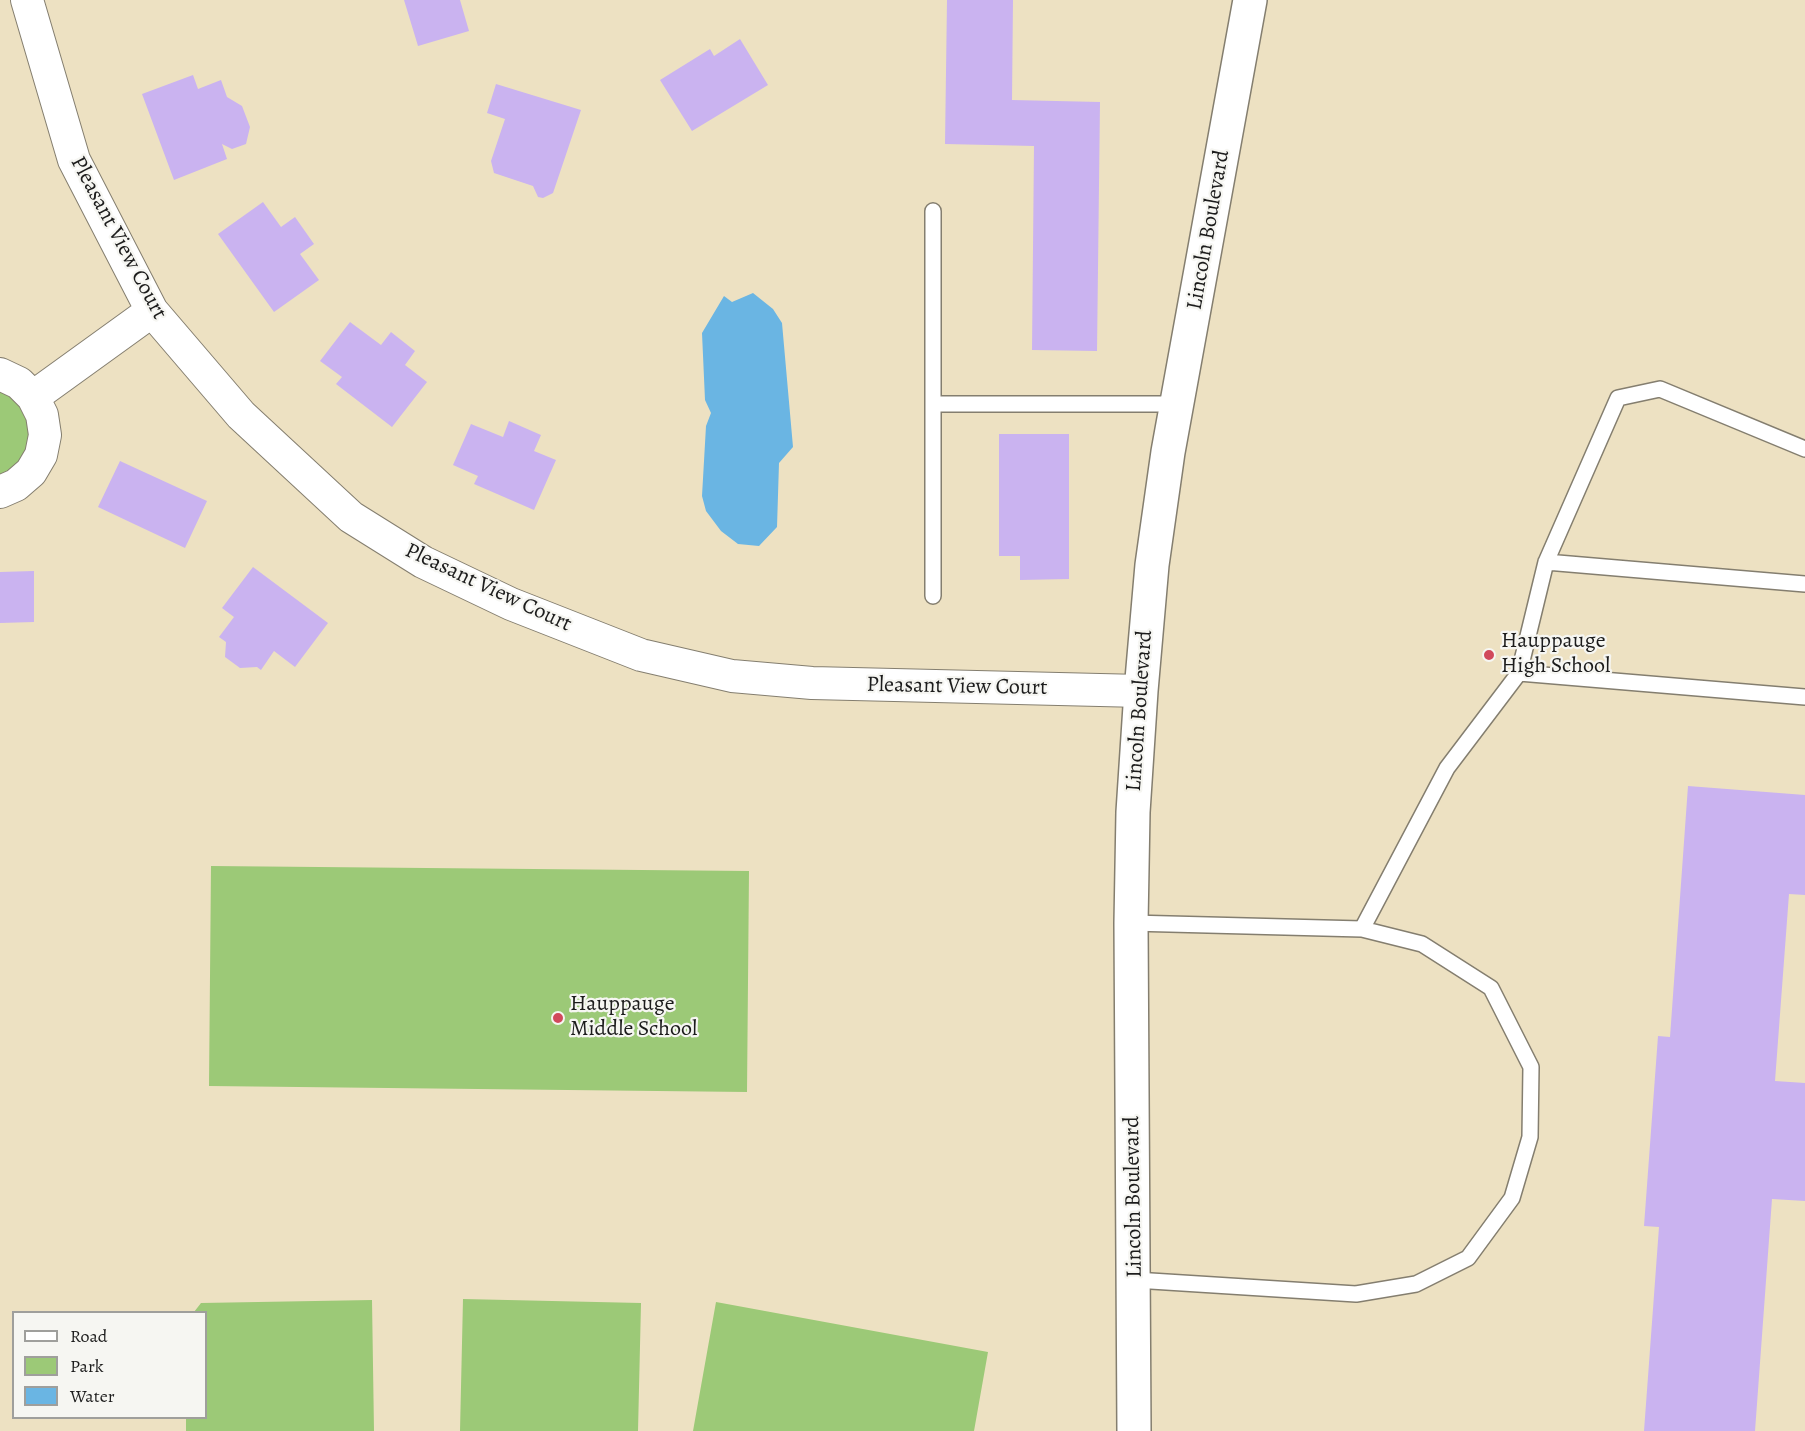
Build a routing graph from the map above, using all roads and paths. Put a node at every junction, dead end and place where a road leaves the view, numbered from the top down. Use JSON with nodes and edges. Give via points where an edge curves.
{"nodes":[{"id":1,"x":27,"y":0,"type":"edge"},
{"id":2,"x":1250,"y":0,"type":"edge"},
{"id":3,"x":933,"y":211,"type":"dead end"},
{"id":4,"x":152,"y":310,"type":"junction"},
{"id":5,"x":0,"y":374,"type":"edge"},
{"id":6,"x":33,"y":397,"type":"junction"},
{"id":7,"x":933,"y":404,"type":"junction"},
{"id":8,"x":1177,"y":404,"type":"junction"},
{"id":9,"x":1805,"y":449,"type":"edge"},
{"id":10,"x":0,"y":492,"type":"edge"},
{"id":11,"x":1546,"y":562,"type":"junction"},
{"id":12,"x":1805,"y":584,"type":"edge"},
{"id":13,"x":933,"y":596,"type":"dead end"},
{"id":14,"x":1519,"y":673,"type":"junction"},
{"id":15,"x":1141,"y":691,"type":"junction"},
{"id":16,"x":1805,"y":697,"type":"edge"},
{"id":17,"x":1131,"y":923,"type":"junction"},
{"id":18,"x":1362,"y":929,"type":"junction"},
{"id":19,"x":1135,"y":1280,"type":"junction"},
{"id":20,"x":1134,"y":1431,"type":"edge"}],
"edges":[{"from":1,"to":4,"type":"street","name":"Pleasant View Court","via":[[74,160]]},
{"from":2,"to":8,"type":"street","name":"Lincoln Boulevard"},
{"from":3,"to":7,"type":"lane"},
{"from":4,"to":6,"type":"street"},
{"from":4,"to":15,"type":"street","name":"Pleasant View Court","via":[[241,415],[351,517],[423,562],[511,604],[641,654],[732,676],[812,683]]},
{"from":5,"to":6,"type":"street","via":[[19,383]]},
{"from":6,"to":10,"type":"street","via":[[42,415],[45,435],[41,454],[31,472]]},
{"from":7,"to":8,"type":"lane"},
{"from":7,"to":13,"type":"lane"},
{"from":8,"to":15,"type":"street","name":"Lincoln Boulevard","via":[[1152,565]]},
{"from":9,"to":11,"type":"lane","via":[[1660,389],[1618,398]]},
{"from":11,"to":12,"type":"lane"},
{"from":11,"to":14,"type":"lane"},
{"from":14,"to":16,"type":"lane"},
{"from":14,"to":18,"type":"lane","via":[[1448,768]]},
{"from":15,"to":17,"type":"street","name":"Lincoln Boulevard"},
{"from":17,"to":18,"type":"lane"},
{"from":17,"to":19,"type":"street","name":"Lincoln Boulevard"},
{"from":18,"to":19,"type":"lane","via":[[1422,944],[1491,988],[1531,1067],[1530,1137],[1512,1198],[1468,1258],[1416,1284],[1356,1294]]},
{"from":19,"to":20,"type":"street","name":"Lincoln Boulevard"}]}
